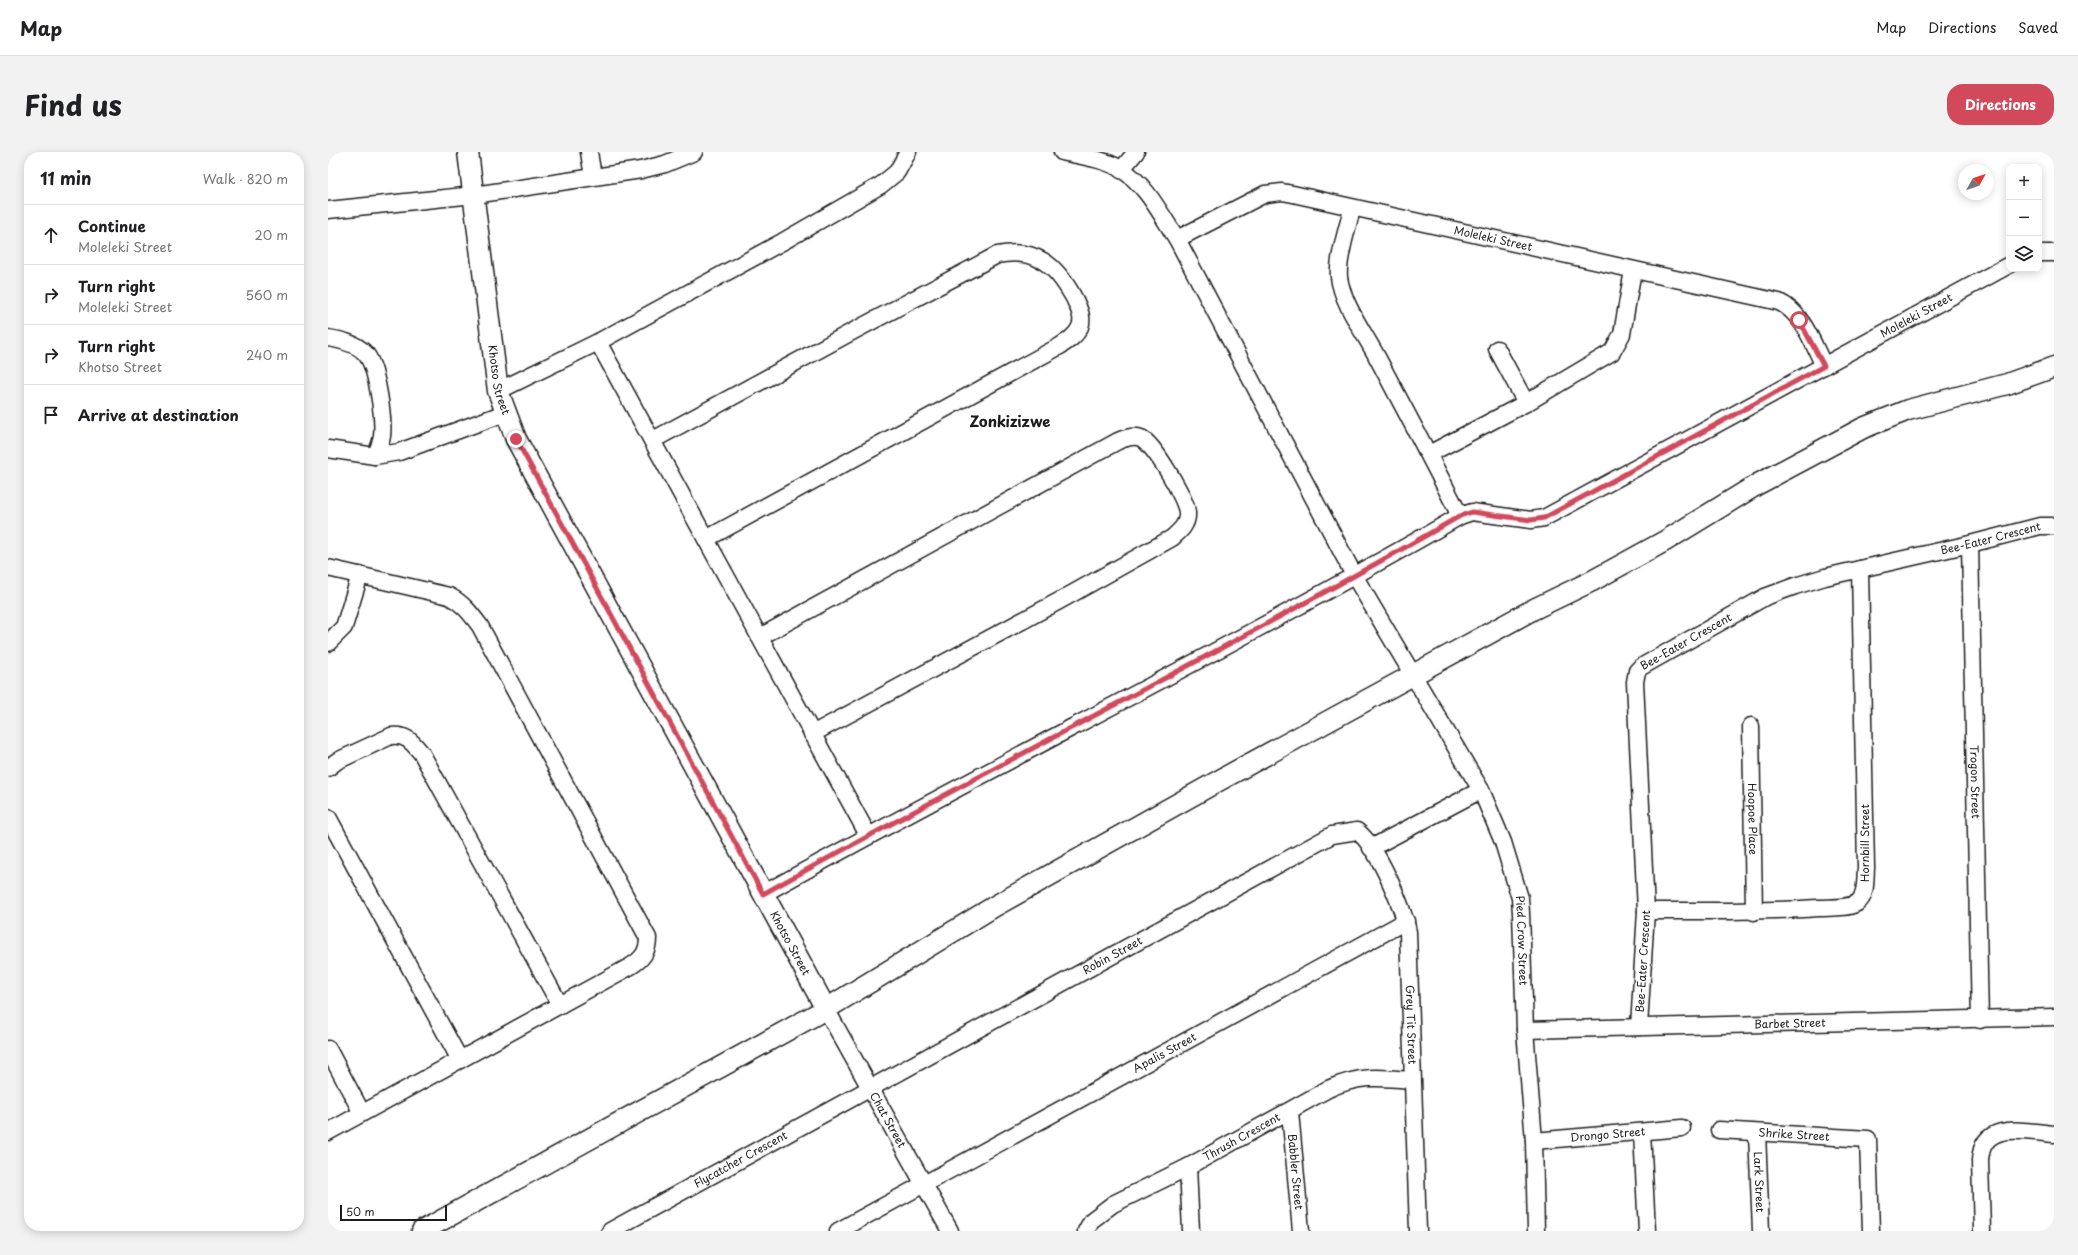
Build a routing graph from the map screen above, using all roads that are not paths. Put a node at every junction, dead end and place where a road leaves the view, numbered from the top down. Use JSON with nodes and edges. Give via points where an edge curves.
{"nodes":[{"id":1,"x":468,"y":152,"type":"edge"},
{"id":2,"x":589,"y":152,"type":"edge"},
{"id":3,"x":694,"y":152,"type":"edge"},
{"id":4,"x":908,"y":152,"type":"edge"},
{"id":5,"x":1062,"y":152,"type":"edge"},
{"id":6,"x":1136,"y":152,"type":"edge"},
{"id":7,"x":1121,"y":170,"type":"junction"},
{"id":8,"x":593,"y":177,"type":"junction"},
{"id":9,"x":474,"y":195,"type":"junction"},
{"id":10,"x":1352,"y":209,"type":"junction"},
{"id":11,"x":328,"y":210,"type":"edge"},
{"id":12,"x":1177,"y":239,"type":"junction"},
{"id":13,"x":2042,"y":253,"type":"edge"},
{"id":14,"x":2054,"y":253,"type":"edge"},
{"id":15,"x":2006,"y":267,"type":"edge"},
{"id":16,"x":1634,"y":270,"type":"junction"},
{"id":17,"x":328,"y":338,"type":"edge"},
{"id":18,"x":598,"y":342,"type":"junction"},
{"id":19,"x":1497,"y":349,"type":"dead end"},
{"id":20,"x":1824,"y":366,"type":"junction"},
{"id":21,"x":2054,"y":367,"type":"edge"},
{"id":22,"x":498,"y":391,"type":"junction"},
{"id":23,"x":1526,"y":403,"type":"junction"},
{"id":24,"x":505,"y":413,"type":"junction"},
{"id":25,"x":653,"y":440,"type":"junction"},
{"id":26,"x":328,"y":449,"type":"edge"},
{"id":27,"x":1429,"y":454,"type":"junction"},
{"id":28,"x":374,"y":456,"type":"junction"},
{"id":29,"x":1460,"y":516,"type":"junction"},
{"id":30,"x":2054,"y":526,"type":"edge"},
{"id":31,"x":706,"y":539,"type":"junction"},
{"id":32,"x":1970,"y":544,"type":"junction"},
{"id":33,"x":328,"y":568,"type":"edge"},
{"id":34,"x":1860,"y":569,"type":"junction"},
{"id":35,"x":360,"y":575,"type":"junction"},
{"id":36,"x":1355,"y":577,"type":"junction"},
{"id":37,"x":760,"y":637,"type":"junction"},
{"id":38,"x":328,"y":643,"type":"edge"},
{"id":39,"x":1412,"y":676,"type":"junction"},
{"id":40,"x":1751,"y":726,"type":"dead end"},
{"id":41,"x":812,"y":734,"type":"junction"},
{"id":42,"x":328,"y":768,"type":"edge"},
{"id":43,"x":1481,"y":790,"type":"junction"},
{"id":44,"x":328,"y":817,"type":"edge"},
{"id":45,"x":1357,"y":831,"type":"joint"},
{"id":46,"x":868,"y":835,"type":"junction"},
{"id":47,"x":1370,"y":848,"type":"junction"},
{"id":48,"x":763,"y":894,"type":"junction"},
{"id":49,"x":1646,"y":911,"type":"junction"},
{"id":50,"x":1754,"y":912,"type":"junction"},
{"id":51,"x":1406,"y":921,"type":"junction"},
{"id":52,"x":560,"y":1005,"type":"junction"},
{"id":53,"x":826,"y":1009,"type":"junction"},
{"id":54,"x":2054,"y":1017,"type":"edge"},
{"id":55,"x":1980,"y":1020,"type":"junction"},
{"id":56,"x":1639,"y":1027,"type":"junction"},
{"id":57,"x":1525,"y":1030,"type":"junction"},
{"id":58,"x":328,"y":1049,"type":"edge"},
{"id":59,"x":460,"y":1060,"type":"junction"},
{"id":60,"x":1412,"y":1080,"type":"junction"},
{"id":61,"x":870,"y":1087,"type":"junction"},
{"id":62,"x":1290,"y":1112,"type":"junction"},
{"id":63,"x":362,"y":1113,"type":"junction"},
{"id":64,"x":1682,"y":1128,"type":"dead end"},
{"id":65,"x":1719,"y":1130,"type":"dead end"},
{"id":66,"x":328,"y":1132,"type":"edge"},
{"id":67,"x":1642,"y":1132,"type":"junction"},
{"id":68,"x":1757,"y":1133,"type":"junction"},
{"id":69,"x":2054,"y":1134,"type":"edge"},
{"id":70,"x":1534,"y":1141,"type":"junction"},
{"id":71,"x":1188,"y":1167,"type":"junction"},
{"id":72,"x":923,"y":1184,"type":"junction"},
{"id":73,"x":422,"y":1231,"type":"edge"},
{"id":74,"x":610,"y":1231,"type":"edge"},
{"id":75,"x":838,"y":1231,"type":"edge"},
{"id":76,"x":950,"y":1231,"type":"edge"},
{"id":77,"x":1086,"y":1231,"type":"edge"},
{"id":78,"x":1191,"y":1231,"type":"edge"},
{"id":79,"x":1302,"y":1231,"type":"edge"},
{"id":80,"x":1418,"y":1231,"type":"edge"},
{"id":81,"x":1536,"y":1231,"type":"edge"},
{"id":82,"x":1647,"y":1231,"type":"edge"},
{"id":83,"x":1761,"y":1231,"type":"edge"},
{"id":84,"x":1871,"y":1231,"type":"edge"},
{"id":85,"x":1982,"y":1231,"type":"edge"}],
"edges":[{"from":1,"to":9,"type":"street","name":"Khotso Street"},
{"from":2,"to":8,"type":"street"},
{"from":3,"to":8,"type":"street","via":[[665,164],[641,170]]},
{"from":4,"to":18,"type":"street","via":[[901,166],[882,185]]},
{"from":5,"to":7,"type":"street","name":"Pied Crow Street","via":[[1096,160]]},
{"from":6,"to":7,"type":"street"},
{"from":7,"to":12,"type":"street","name":"Pied Crow Street","via":[[1138,183],[1149,196]]},
{"from":8,"to":9,"type":"street"},
{"from":9,"to":11,"type":"street"},
{"from":9,"to":22,"type":"street","name":"Khotso Street"},
{"from":10,"to":12,"type":"street","name":"Moleleki Street","via":[[1282,192],[1266,194]]},
{"from":10,"to":16,"type":"street","name":"Moleleki Street"},
{"from":10,"to":27,"type":"street","via":[[1340,262],[1340,285]]},
{"from":12,"to":36,"type":"street","name":"Pied Crow Street"},
{"from":13,"to":14,"type":"street"},
{"from":15,"to":20,"type":"street","name":"Moleleki Street"},
{"from":16,"to":20,"type":"street","name":"Moleleki Street","via":[[1785,305],[1799,320]]},
{"from":16,"to":23,"type":"street","via":[[1622,334],[1612,352]]},
{"from":17,"to":28,"type":"street","via":[[341,340],[359,348],[371,363],[380,403],[382,429],[380,446]]},
{"from":18,"to":22,"type":"street"},
{"from":18,"to":25,"type":"street"},
{"from":19,"to":23,"type":"street"},
{"from":20,"to":29,"type":"street","name":"Moleleki Street","via":[[1544,518],[1531,520],[1472,512]]},
{"from":21,"to":39,"type":"street","via":[[2007,384],[1908,410],[1863,428],[1758,484],[1592,581],[1534,609]]},
{"from":22,"to":24,"type":"street","name":"Khotso Street"},
{"from":23,"to":27,"type":"street"},
{"from":24,"to":28,"type":"street","via":[[416,447]]},
{"from":24,"to":48,"type":"street","name":"Khotso Street","via":[[516,439]]},
{"from":25,"to":31,"type":"street"},
{"from":25,"to":31,"type":"street","via":[[997,255],[1011,252],[1033,256],[1051,266],[1066,283],[1080,309],[1080,328],[1072,338]]},
{"from":26,"to":28,"type":"street"},
{"from":27,"to":29,"type":"street"},
{"from":29,"to":36,"type":"street","name":"Moleleki Street"},
{"from":30,"to":32,"type":"street","name":"Bee-Eater Crescent","via":[[2040,526]]},
{"from":31,"to":37,"type":"street"},
{"from":32,"to":34,"type":"street","name":"Bee-Eater Crescent"},
{"from":32,"to":55,"type":"street","name":"Trogon Street"},
{"from":33,"to":35,"type":"street"},
{"from":34,"to":49,"type":"street","name":"Bee-Eater Crescent","via":[[1817,579],[1765,597],[1645,664],[1637,671],[1635,682]]},
{"from":34,"to":50,"type":"street","name":"Hornbill Street","via":[[1866,868],[1864,894],[1857,902],[1846,906]]},
{"from":35,"to":38,"type":"street","via":[[344,627]]},
{"from":35,"to":52,"type":"street","via":[[449,596],[463,605],[473,616],[644,928],[648,947],[638,961]]},
{"from":36,"to":39,"type":"street","name":"Pied Crow Street"},
{"from":36,"to":46,"type":"street","name":"Moleleki Street"},
{"from":37,"to":41,"type":"street"},
{"from":37,"to":41,"type":"street","via":[[1118,441],[1136,437],[1147,442],[1180,494],[1188,514],[1182,529],[1172,538]]},
{"from":39,"to":43,"type":"street","name":"Pied Crow Street"},
{"from":39,"to":53,"type":"street","via":[[995,906]]},
{"from":40,"to":50,"type":"street","name":"Hoopoe Place"},
{"from":41,"to":46,"type":"street"},
{"from":42,"to":52,"type":"street","via":[[337,761],[391,736],[407,737],[414,744],[422,754]]},
{"from":43,"to":47,"type":"street"},
{"from":43,"to":57,"type":"street","name":"Pied Crow Street","via":[[1503,842],[1520,898]]},
{"from":44,"to":59,"type":"street"},
{"from":45,"to":47,"type":"street","name":"Grey Tit Street"},
{"from":45,"to":61,"type":"street","name":"Robin Street","via":[[1332,835]]},
{"from":46,"to":48,"type":"street","name":"Moleleki Street"},
{"from":47,"to":51,"type":"street","name":"Grey Tit Street","via":[[1395,893]]},
{"from":48,"to":53,"type":"street","name":"Khotso Street"},
{"from":49,"to":50,"type":"street","name":"Hornbill Street"},
{"from":49,"to":56,"type":"street","name":"Bee-Eater Crescent"},
{"from":51,"to":60,"type":"street","name":"Grey Tit Street"},
{"from":51,"to":72,"type":"street","name":"Apalis Street"},
{"from":52,"to":59,"type":"street"},
{"from":53,"to":61,"type":"street","name":"Chat Street"},
{"from":53,"to":73,"type":"street"},
{"from":54,"to":55,"type":"street","name":"Barbet Street"},
{"from":55,"to":56,"type":"street","name":"Barbet Street"},
{"from":56,"to":57,"type":"street","name":"Barbet Street"},
{"from":57,"to":70,"type":"street","name":"Pied Crow Street"},
{"from":58,"to":63,"type":"street"},
{"from":59,"to":63,"type":"street"},
{"from":60,"to":62,"type":"street","name":"Thrush Crescent","via":[[1371,1077],[1353,1079],[1328,1089]]},
{"from":60,"to":80,"type":"street","name":"Grey Tit Street"},
{"from":61,"to":72,"type":"street","name":"Chat Street"},
{"from":61,"to":74,"type":"street","name":"Flycatcher Crescent"},
{"from":62,"to":71,"type":"street","name":"Thrush Crescent"},
{"from":62,"to":79,"type":"street","name":"Babbler Street"},
{"from":63,"to":66,"type":"street"},
{"from":64,"to":67,"type":"street","name":"Drongo Street"},
{"from":65,"to":68,"type":"street","name":"Shrike Street"},
{"from":67,"to":70,"type":"street","name":"Drongo Street"},
{"from":67,"to":82,"type":"street"},
{"from":68,"to":83,"type":"street","name":"Lark Street"},
{"from":68,"to":84,"type":"street","name":"Shrike Street","via":[[1868,1139]]},
{"from":69,"to":85,"type":"street","via":[[2005,1130],[1986,1141],[1980,1152]]},
{"from":70,"to":81,"type":"street","name":"Pied Crow Street"},
{"from":71,"to":77,"type":"street","name":"Thrush Crescent","via":[[1113,1204],[1092,1220]]},
{"from":71,"to":78,"type":"street"},
{"from":72,"to":75,"type":"street"},
{"from":72,"to":76,"type":"street","name":"Chat Street"}]}
